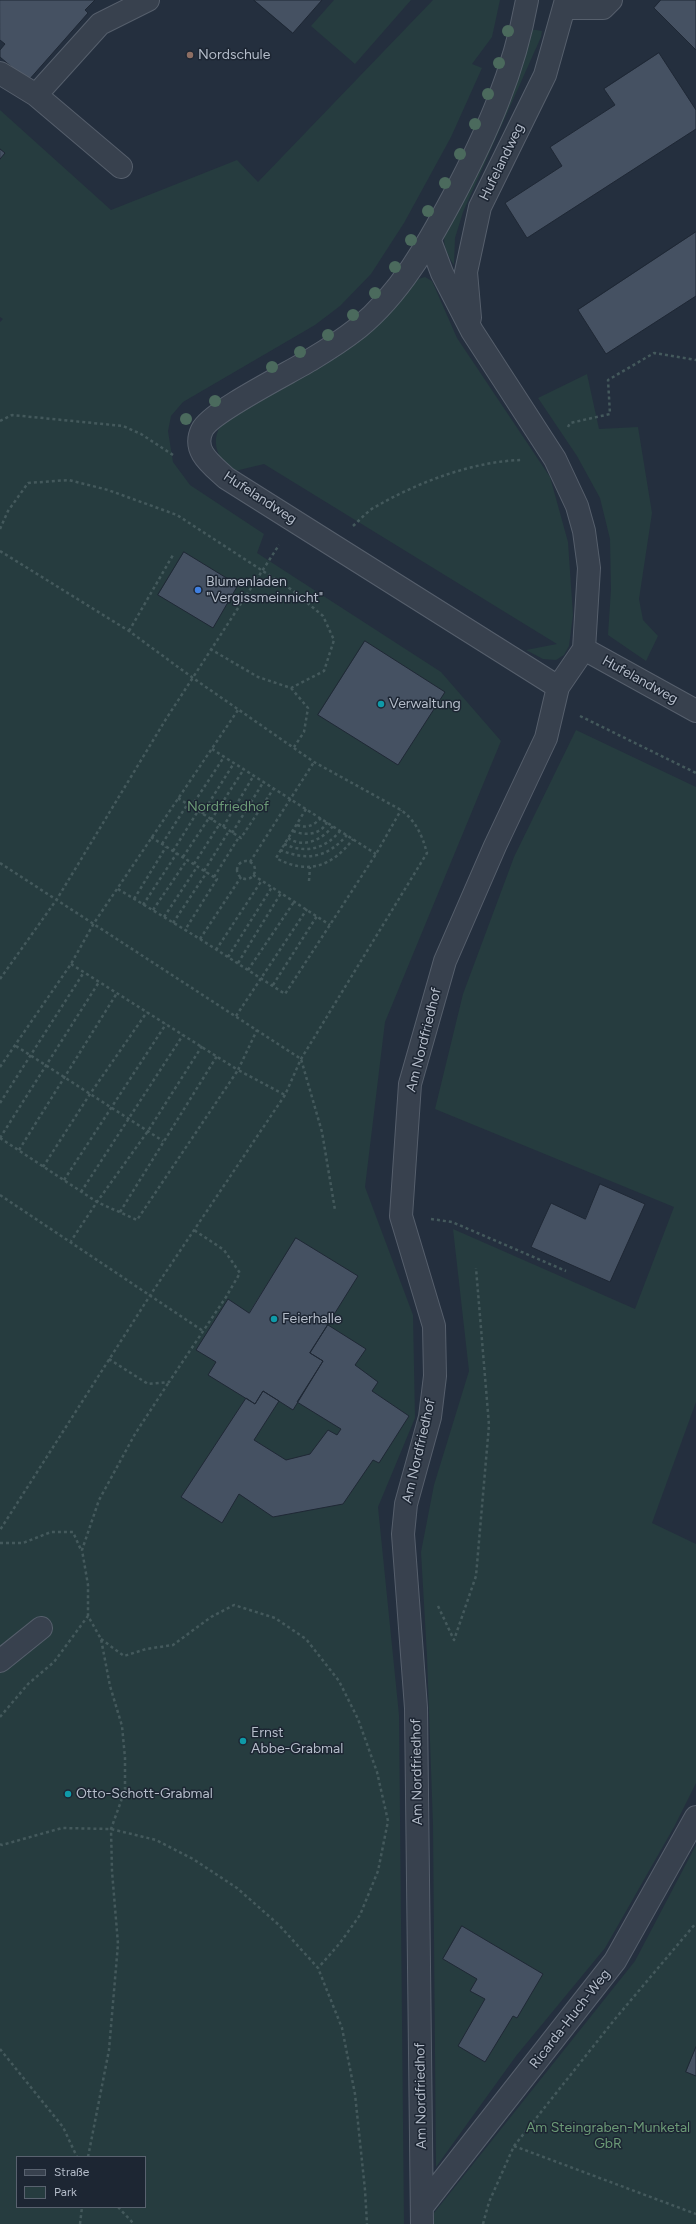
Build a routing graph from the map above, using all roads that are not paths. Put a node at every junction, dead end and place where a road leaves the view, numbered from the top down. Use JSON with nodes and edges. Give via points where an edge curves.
{"nodes":[{"id":1,"x":148,"y":0,"type":"edge"},
{"id":2,"x":527,"y":0,"type":"edge"},
{"id":3,"x":611,"y":0,"type":"edge"},
{"id":4,"x":565,"y":4,"type":"edge"},
{"id":5,"x":0,"y":73,"type":"edge"},
{"id":6,"x":36,"y":95,"type":"junction"},
{"id":7,"x":121,"y":167,"type":"dead end"},
{"id":8,"x":430,"y":241,"type":"junction"},
{"id":9,"x":472,"y":331,"type":"junction"},
{"id":10,"x":584,"y":648,"type":"junction"},
{"id":11,"x":558,"y":687,"type":"junction"},
{"id":12,"x":696,"y":711,"type":"edge"},
{"id":13,"x":41,"y":1628,"type":"dead end"},
{"id":14,"x":0,"y":1661,"type":"edge"},
{"id":15,"x":696,"y":1817,"type":"edge"},
{"id":16,"x":422,"y":2215,"type":"edge"}],
"edges":[{"from":1,"to":6,"type":"street","via":[[100,24]]},
{"from":2,"to":8,"type":"street","name":"Hufelandweg","via":[[506,81],[485,135]]},
{"from":3,"to":4,"type":"street","via":[[603,8]]},
{"from":4,"to":9,"type":"street","name":"Hufelandweg","via":[[545,75],[480,207],[466,272]]},
{"from":5,"to":6,"type":"street"},
{"from":6,"to":7,"type":"street"},
{"from":8,"to":9,"type":"street","name":"Hufelandweg","via":[[442,273]]},
{"from":8,"to":11,"type":"street","name":"Hufelandweg","via":[[391,295],[358,328],[312,360],[216,415],[203,428],[198,443],[208,461],[226,478]]},
{"from":9,"to":10,"type":"street","name":"Hufelandweg","via":[[555,459],[577,506],[584,531],[589,568]]},
{"from":10,"to":11,"type":"street"},
{"from":10,"to":12,"type":"street","name":"Hufelandweg"},
{"from":11,"to":16,"type":"street","name":"Am Nordfriedhof","via":[[546,738],[445,961],[410,1084],[401,1216],[434,1326],[435,1376],[430,1417],[406,1504],[402,1534],[416,1708]]},
{"from":13,"to":14,"type":"street"},
{"from":15,"to":16,"type":"street","name":"Ricarda-Huch-Weg","via":[[615,1961]]}]}
